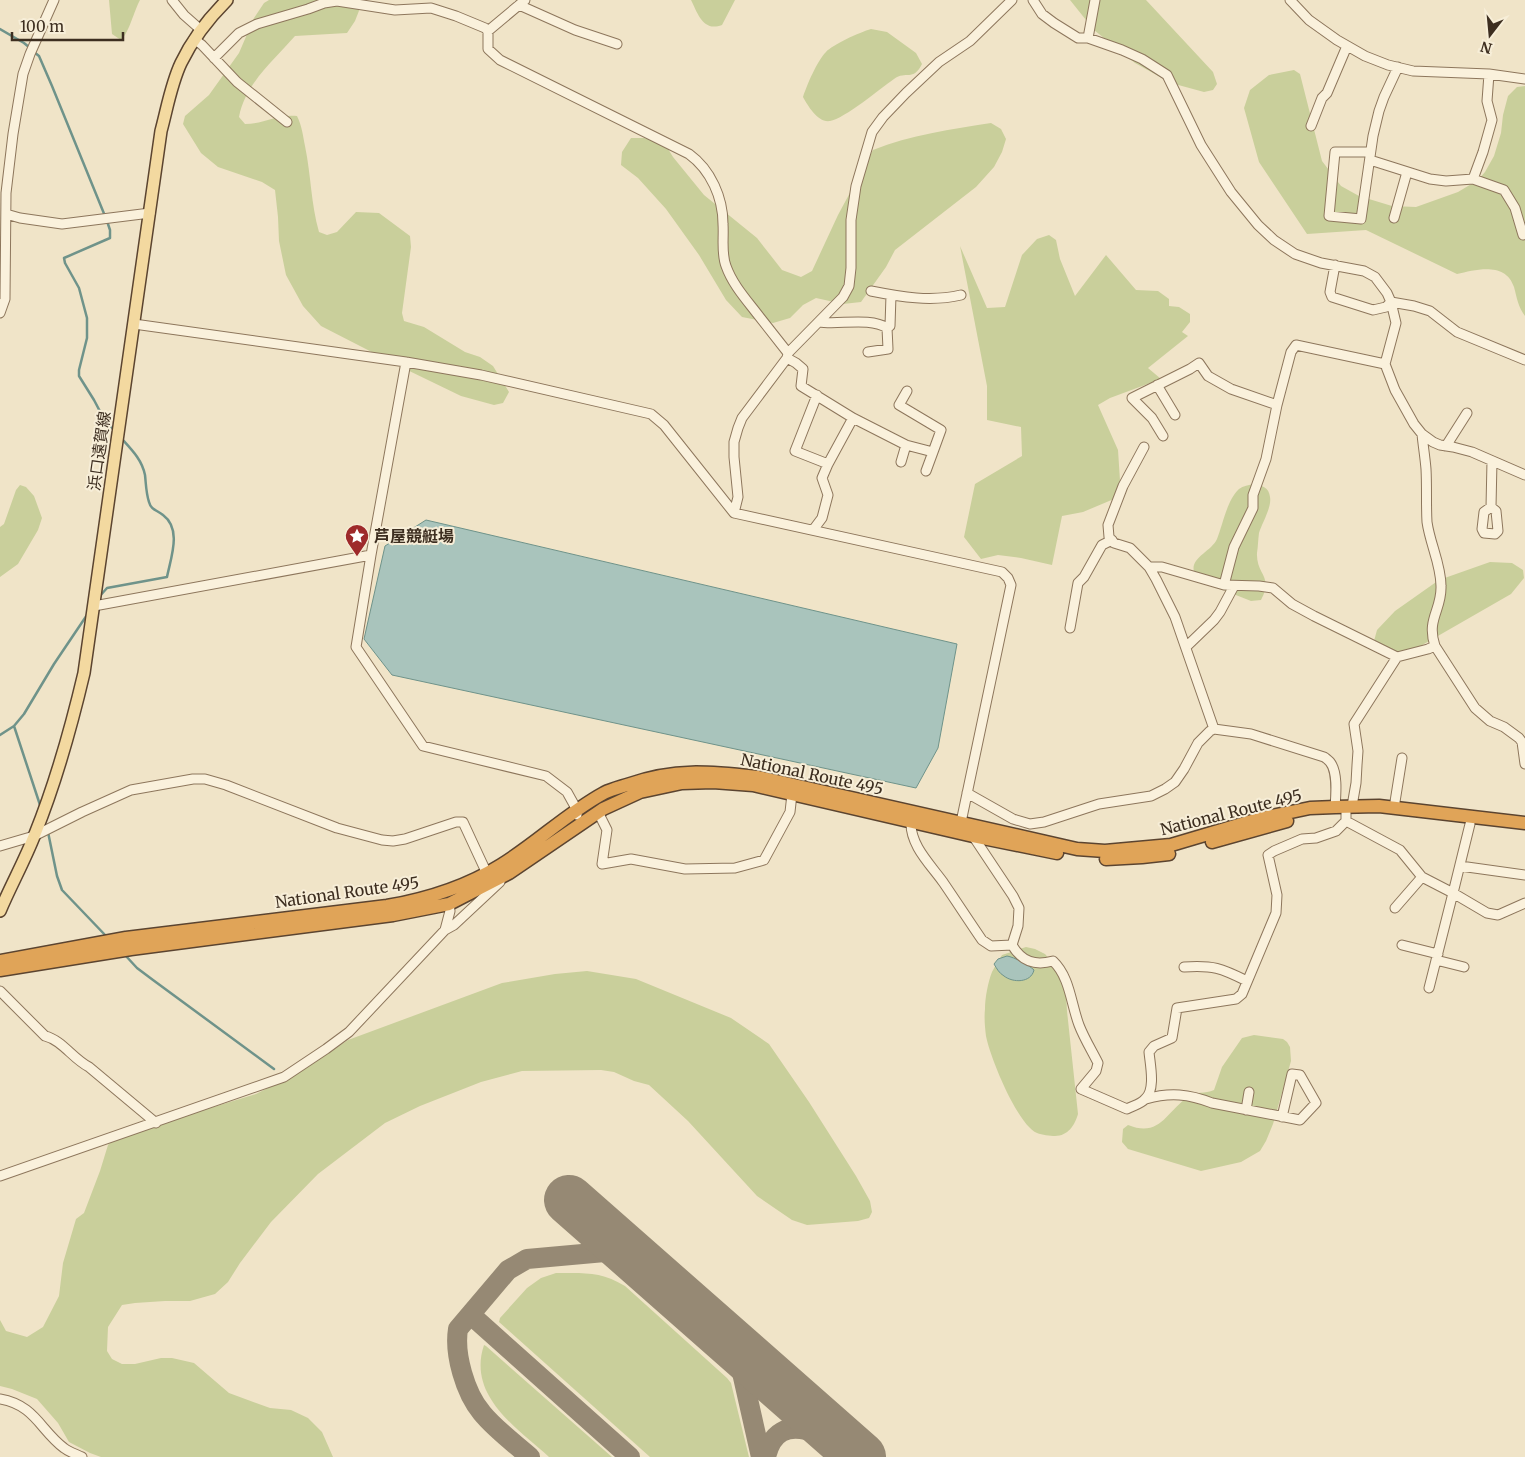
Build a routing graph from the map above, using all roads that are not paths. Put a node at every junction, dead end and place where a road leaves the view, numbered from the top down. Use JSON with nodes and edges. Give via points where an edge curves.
{"nodes":[{"id":1,"x":54,"y":0,"type":"edge"},
{"id":2,"x":172,"y":0,"type":"edge"},
{"id":3,"x":227,"y":0,"type":"edge"},
{"id":4,"x":1012,"y":0,"type":"edge"},
{"id":5,"x":1033,"y":0,"type":"edge"},
{"id":6,"x":1095,"y":0,"type":"edge"},
{"id":7,"x":1294,"y":1,"type":"edge"},
{"id":8,"x":522,"y":3,"type":"edge"},
{"id":9,"x":488,"y":31,"type":"junction"},
{"id":10,"x":198,"y":35,"type":"junction"},
{"id":11,"x":1088,"y":38,"type":"junction"},
{"id":12,"x":617,"y":44,"type":"dead end"},
{"id":13,"x":1347,"y":46,"type":"junction"},
{"id":14,"x":214,"y":58,"type":"junction"},
{"id":15,"x":1398,"y":67,"type":"junction"},
{"id":16,"x":1488,"y":74,"type":"junction"},
{"id":17,"x":1525,"y":79,"type":"edge"},
{"id":18,"x":287,"y":122,"type":"dead end"},
{"id":19,"x":1311,"y":126,"type":"dead end"},
{"id":20,"x":1370,"y":156,"type":"junction"},
{"id":21,"x":1407,"y":172,"type":"junction"},
{"id":22,"x":1473,"y":179,"type":"junction"},
{"id":23,"x":150,"y":213,"type":"junction"},
{"id":24,"x":6,"y":214,"type":"junction"},
{"id":25,"x":1394,"y":218,"type":"dead end"},
{"id":26,"x":1523,"y":235,"type":"dead end"},
{"id":27,"x":1335,"y":266,"type":"junction"},
{"id":28,"x":871,"y":291,"type":"dead end"},
{"id":29,"x":891,"y":295,"type":"junction"},
{"id":30,"x":961,"y":295,"type":"dead end"},
{"id":31,"x":1391,"y":302,"type":"junction"},
{"id":32,"x":0,"y":313,"type":"edge"},
{"id":33,"x":819,"y":322,"type":"junction"},
{"id":34,"x":134,"y":324,"type":"junction"},
{"id":35,"x":887,"y":328,"type":"junction"},
{"id":36,"x":868,"y":352,"type":"dead end"},
{"id":37,"x":788,"y":356,"type":"junction"},
{"id":38,"x":1525,"y":360,"type":"edge"},
{"id":39,"x":406,"y":362,"type":"junction"},
{"id":40,"x":1385,"y":364,"type":"junction"},
{"id":41,"x":1157,"y":385,"type":"junction"},
{"id":42,"x":907,"y":390,"type":"dead end"},
{"id":43,"x":817,"y":395,"type":"junction"},
{"id":44,"x":1277,"y":405,"type":"junction"},
{"id":45,"x":1467,"y":413,"type":"dead end"},
{"id":46,"x":1175,"y":415,"type":"dead end"},
{"id":47,"x":854,"y":418,"type":"junction"},
{"id":48,"x":1422,"y":434,"type":"junction"},
{"id":49,"x":1163,"y":436,"type":"dead end"},
{"id":50,"x":906,"y":445,"type":"junction"},
{"id":51,"x":1446,"y":446,"type":"junction"},
{"id":52,"x":1144,"y":447,"type":"dead end"},
{"id":53,"x":933,"y":452,"type":"junction"},
{"id":54,"x":1492,"y":461,"type":"junction"},
{"id":55,"x":901,"y":462,"type":"dead end"},
{"id":56,"x":828,"y":464,"type":"junction"},
{"id":57,"x":1525,"y":464,"type":"edge"},
{"id":58,"x":926,"y":471,"type":"dead end"},
{"id":59,"x":1522,"y":474,"type":"edge"},
{"id":60,"x":1491,"y":507,"type":"dead end"},
{"id":61,"x":734,"y":513,"type":"junction"},
{"id":62,"x":813,"y":530,"type":"junction"},
{"id":63,"x":1112,"y":540,"type":"junction"},
{"id":64,"x":371,"y":555,"type":"junction"},
{"id":65,"x":1149,"y":567,"type":"junction"},
{"id":66,"x":1224,"y":585,"type":"junction"},
{"id":67,"x":1234,"y":586,"type":"junction"},
{"id":68,"x":94,"y":606,"type":"junction"},
{"id":69,"x":1070,"y":628,"type":"dead end"},
{"id":70,"x":1435,"y":646,"type":"junction"},
{"id":71,"x":1186,"y":647,"type":"junction"},
{"id":72,"x":1397,"y":657,"type":"junction"},
{"id":73,"x":1214,"y":729,"type":"junction"},
{"id":74,"x":1402,"y":758,"type":"dead end"},
{"id":75,"x":1525,"y":764,"type":"edge"},
{"id":76,"x":966,"y":793,"type":"junction"},
{"id":77,"x":792,"y":794,"type":"junction"},
{"id":78,"x":1394,"y":808,"type":"junction"},
{"id":79,"x":577,"y":810,"type":"junction"},
{"id":80,"x":598,"y":812,"type":"junction"},
{"id":81,"x":1345,"y":812,"type":"junction"},
{"id":82,"x":911,"y":822,"type":"junction"},
{"id":83,"x":1525,"y":823,"type":"edge"},
{"id":84,"x":1470,"y":824,"type":"junction"},
{"id":85,"x":576,"y":827,"type":"junction"},
{"id":86,"x":960,"y":828,"type":"junction"},
{"id":87,"x":1525,"y":831,"type":"edge"},
{"id":88,"x":34,"y":836,"type":"junction"},
{"id":89,"x":973,"y":836,"type":"junction"},
{"id":90,"x":0,"y":846,"type":"edge"},
{"id":91,"x":1460,"y":866,"type":"junction"},
{"id":92,"x":509,"y":873,"type":"junction"},
{"id":93,"x":1525,"y":875,"type":"edge"},
{"id":94,"x":1422,"y":877,"type":"junction"},
{"id":95,"x":489,"y":878,"type":"junction"},
{"id":96,"x":1453,"y":893,"type":"junction"},
{"id":97,"x":1525,"y":903,"type":"edge"},
{"id":98,"x":449,"y":904,"type":"junction"},
{"id":99,"x":1395,"y":908,"type":"dead end"},
{"id":100,"x":0,"y":911,"type":"edge"},
{"id":101,"x":445,"y":930,"type":"junction"},
{"id":102,"x":128,"y":943,"type":"junction"},
{"id":103,"x":1012,"y":945,"type":"junction"},
{"id":104,"x":1402,"y":945,"type":"dead end"},
{"id":105,"x":104,"y":947,"type":"junction"},
{"id":106,"x":1437,"y":957,"type":"junction"},
{"id":107,"x":0,"y":960,"type":"edge"},
{"id":108,"x":1184,"y":967,"type":"dead end"},
{"id":109,"x":1464,"y":967,"type":"dead end"},
{"id":110,"x":0,"y":970,"type":"edge"},
{"id":111,"x":1247,"y":981,"type":"junction"},
{"id":112,"x":1429,"y":988,"type":"dead end"},
{"id":113,"x":0,"y":991,"type":"edge"},
{"id":114,"x":1249,"y":1092,"type":"dead end"},
{"id":115,"x":1146,"y":1099,"type":"junction"},
{"id":116,"x":1246,"y":1110,"type":"junction"},
{"id":117,"x":1282,"y":1117,"type":"junction"},
{"id":118,"x":156,"y":1122,"type":"junction"},
{"id":119,"x":0,"y":1176,"type":"edge"},
{"id":120,"x":0,"y":1399,"type":"edge"},
{"id":121,"x":82,"y":1457,"type":"edge"}],
"edges":[{"from":1,"to":24,"type":"street","via":[[23,74],[12,141]]},
{"from":2,"to":10,"type":"street"},
{"from":3,"to":10,"type":"main road","name":"浜口遠賀線"},
{"from":4,"to":33,"type":"street","via":[[970,41],[939,62],[906,93],[872,132],[850,220],[849,286]]},
{"from":5,"to":11,"type":"street","via":[[1042,14],[1054,23],[1078,38]]},
{"from":6,"to":11,"type":"street"},
{"from":7,"to":13,"type":"street","via":[[1309,20]]},
{"from":8,"to":9,"type":"street"},
{"from":8,"to":12,"type":"street","via":[[575,30]]},
{"from":9,"to":14,"type":"street","via":[[431,8],[395,10],[337,1],[257,24],[239,33]]},
{"from":9,"to":37,"type":"street","via":[[488,49],[500,60],[697,160],[712,180],[722,205],[726,266],[740,291]]},
{"from":10,"to":14,"type":"street"},
{"from":10,"to":23,"type":"main road","name":"浜口遠賀線","via":[[181,64],[170,94],[161,131]]},
{"from":11,"to":27,"type":"street","via":[[1142,59],[1167,75],[1201,145],[1231,192],[1258,225],[1295,254]]},
{"from":13,"to":15,"type":"street"},
{"from":13,"to":19,"type":"street"},
{"from":14,"to":18,"type":"street","via":[[237,82]]},
{"from":15,"to":16,"type":"street","via":[[1413,71]]},
{"from":15,"to":20,"type":"street","via":[[1378,111]]},
{"from":16,"to":17,"type":"street"},
{"from":16,"to":22,"type":"street","via":[[1487,101],[1492,120]]},
{"from":20,"to":20,"type":"street","via":[[1360,219],[1329,216],[1335,152]]},
{"from":20,"to":21,"type":"street"},
{"from":21,"to":22,"type":"street","via":[[1446,181]]},
{"from":21,"to":25,"type":"street"},
{"from":22,"to":26,"type":"street","via":[[1504,190],[1515,208]]},
{"from":23,"to":24,"type":"street","via":[[62,224]]},
{"from":23,"to":34,"type":"main road","name":"浜口遠賀線"},
{"from":24,"to":32,"type":"street","via":[[5,299]]},
{"from":27,"to":31,"type":"street","via":[[1364,271],[1375,277]]},
{"from":27,"to":31,"type":"street","via":[[1332,297],[1373,310],[1386,307]]},
{"from":28,"to":29,"type":"street"},
{"from":29,"to":30,"type":"street","via":[[926,300]]},
{"from":29,"to":35,"type":"street","via":[[890,326]]},
{"from":31,"to":38,"type":"street","via":[[1430,311],[1457,332]]},
{"from":31,"to":40,"type":"street","via":[[1396,323]]},
{"from":33,"to":35,"type":"street","via":[[862,322],[882,324]]},
{"from":33,"to":37,"type":"street"},
{"from":34,"to":39,"type":"street"},
{"from":34,"to":68,"type":"main road","name":"浜口遠賀線"},
{"from":35,"to":36,"type":"street","via":[[888,349]]},
{"from":37,"to":43,"type":"street","via":[[803,369],[802,386]]},
{"from":37,"to":61,"type":"street","via":[[738,428],[734,442],[738,497]]},
{"from":39,"to":61,"type":"street","via":[[481,375],[651,414],[664,425]]},
{"from":39,"to":64,"type":"street"},
{"from":40,"to":44,"type":"street","via":[[1296,344],[1290,352]]},
{"from":40,"to":48,"type":"street","via":[[1395,390]]},
{"from":41,"to":44,"type":"street","via":[[1198,363],[1208,376],[1231,389]]},
{"from":41,"to":46,"type":"street"},
{"from":41,"to":49,"type":"street","via":[[1132,398],[1152,418]]},
{"from":42,"to":53,"type":"street","via":[[899,405],[942,426]]},
{"from":43,"to":47,"type":"street"},
{"from":43,"to":56,"type":"street","via":[[795,451]]},
{"from":44,"to":66,"type":"street","via":[[1266,459],[1253,495],[1253,508],[1234,547]]},
{"from":45,"to":51,"type":"street"},
{"from":47,"to":50,"type":"street"},
{"from":47,"to":56,"type":"street"},
{"from":48,"to":51,"type":"street"},
{"from":48,"to":70,"type":"street","via":[[1428,525],[1439,565],[1442,593],[1431,627]]},
{"from":50,"to":53,"type":"street"},
{"from":50,"to":55,"type":"street"},
{"from":51,"to":54,"type":"street"},
{"from":52,"to":63,"type":"street","via":[[1123,486],[1108,526]]},
{"from":53,"to":58,"type":"street"},
{"from":54,"to":59,"type":"street"},
{"from":54,"to":60,"type":"street"},
{"from":56,"to":62,"type":"street","via":[[822,478],[828,495],[822,518]]},
{"from":57,"to":59,"type":"street"},
{"from":61,"to":62,"type":"street"},
{"from":62,"to":76,"type":"street","via":[[1002,572],[1008,578],[1011,585]]},
{"from":63,"to":65,"type":"street","via":[[1130,548]]},
{"from":63,"to":69,"type":"street","via":[[1102,545],[1078,583]]},
{"from":64,"to":68,"type":"street"},
{"from":64,"to":79,"type":"street","via":[[356,647],[423,746],[546,776],[567,792]]},
{"from":65,"to":66,"type":"street","via":[[1162,567]]},
{"from":65,"to":71,"type":"street","via":[[1175,617]]},
{"from":66,"to":67,"type":"street"},
{"from":67,"to":71,"type":"street","via":[[1214,620]]},
{"from":67,"to":72,"type":"street","via":[[1273,588],[1292,604]]},
{"from":68,"to":88,"type":"main road","name":"浜口遠賀線","via":[[84,673],[70,732]]},
{"from":70,"to":72,"type":"street"},
{"from":70,"to":75,"type":"street","via":[[1476,708],[1490,721],[1519,738]]},
{"from":71,"to":73,"type":"street"},
{"from":72,"to":81,"type":"street","via":[[1354,724],[1358,751],[1356,783]]},
{"from":73,"to":76,"type":"street","via":[[1198,742],[1175,782],[1151,796],[1099,804],[1030,824]]},
{"from":73,"to":81,"type":"street","via":[[1251,734],[1324,756],[1330,762]]},
{"from":74,"to":78,"type":"street"},
{"from":76,"to":86,"type":"street"},
{"from":77,"to":80,"type":"highway","name":"National Route 495","via":[[753,785],[682,783],[640,792]]},
{"from":77,"to":80,"type":"street","via":[[790,812],[764,860],[735,868],[685,869],[631,859],[602,864],[607,830]]},
{"from":77,"to":82,"type":"highway","name":"National Route 495"},
{"from":78,"to":81,"type":"highway","name":"National Route 495","via":[[1378,806]]},
{"from":78,"to":83,"type":"highway","name":"National Route 495"},
{"from":79,"to":85,"type":"street"},
{"from":79,"to":86,"type":"highway","name":"National Route 495","via":[[606,792],[647,778],[680,772],[714,772],[758,777]]},
{"from":79,"to":95,"type":"highway","name":"National Route 495","via":[[502,864]]},
{"from":80,"to":85,"type":"highway","name":"National Route 495"},
{"from":81,"to":84,"type":"highway","name":"National Route 495"},
{"from":81,"to":86,"type":"highway","name":"National Route 495","via":[[1310,808],[1262,818],[1170,845],[1106,851],[1077,849]]},
{"from":81,"to":89,"type":"highway","name":"National Route 495","via":[[1287,821],[1170,854],[1134,858],[1082,858]]},
{"from":81,"to":94,"type":"street","via":[[1400,850]]},
{"from":81,"to":111,"type":"street","via":[[1336,831],[1302,839],[1268,855],[1278,895],[1276,913]]},
{"from":82,"to":86,"type":"highway","name":"National Route 495"},
{"from":82,"to":103,"type":"street","via":[[910,830],[922,855],[982,940],[991,946]]},
{"from":84,"to":87,"type":"highway","name":"National Route 495"},
{"from":84,"to":91,"type":"street"},
{"from":85,"to":92,"type":"highway","name":"National Route 495"},
{"from":86,"to":89,"type":"highway","name":"National Route 495"},
{"from":88,"to":90,"type":"street"},
{"from":88,"to":95,"type":"street","via":[[131,790],[205,779],[337,828],[382,840],[405,839],[463,822]]},
{"from":88,"to":100,"type":"main road","name":"浜口遠賀線"},
{"from":89,"to":103,"type":"street","via":[[1019,908]]},
{"from":91,"to":93,"type":"street"},
{"from":91,"to":96,"type":"street"},
{"from":92,"to":95,"type":"highway","name":"National Route 495"},
{"from":92,"to":101,"type":"street"},
{"from":94,"to":96,"type":"street"},
{"from":94,"to":99,"type":"street"},
{"from":95,"to":98,"type":"highway","name":"National Route 495"},
{"from":95,"to":102,"type":"highway","name":"National Route 495","via":[[406,903]]},
{"from":96,"to":97,"type":"street","via":[[1487,913],[1498,915]]},
{"from":96,"to":106,"type":"street"},
{"from":98,"to":101,"type":"street"},
{"from":98,"to":102,"type":"highway","name":"National Route 495","via":[[394,915]]},
{"from":101,"to":118,"type":"street","via":[[349,1032],[284,1077]]},
{"from":102,"to":105,"type":"highway","name":"National Route 495"},
{"from":103,"to":115,"type":"street","via":[[1024,959],[1036,964],[1053,961],[1060,968],[1079,1026],[1098,1063],[1096,1071],[1082,1088],[1127,1109]]},
{"from":104,"to":106,"type":"street"},
{"from":105,"to":107,"type":"highway","name":"National Route 495"},
{"from":105,"to":110,"type":"highway","name":"National Route 495"},
{"from":106,"to":109,"type":"street"},
{"from":106,"to":112,"type":"street"},
{"from":108,"to":111,"type":"street","via":[[1204,965],[1220,968]]},
{"from":111,"to":115,"type":"street","via":[[1242,994],[1236,999],[1177,1008],[1172,1038],[1154,1046],[1149,1052],[1152,1084]]},
{"from":113,"to":118,"type":"street","via":[[45,1036],[52,1038]]},
{"from":114,"to":116,"type":"street"},
{"from":115,"to":116,"type":"street","via":[[1177,1094]]},
{"from":116,"to":117,"type":"street"},
{"from":117,"to":117,"type":"street","via":[[1300,1120],[1316,1103],[1300,1075],[1292,1074]]},
{"from":118,"to":119,"type":"street"},
{"from":120,"to":121,"type":"street","via":[[12,1401],[31,1413],[65,1450]]}]}
